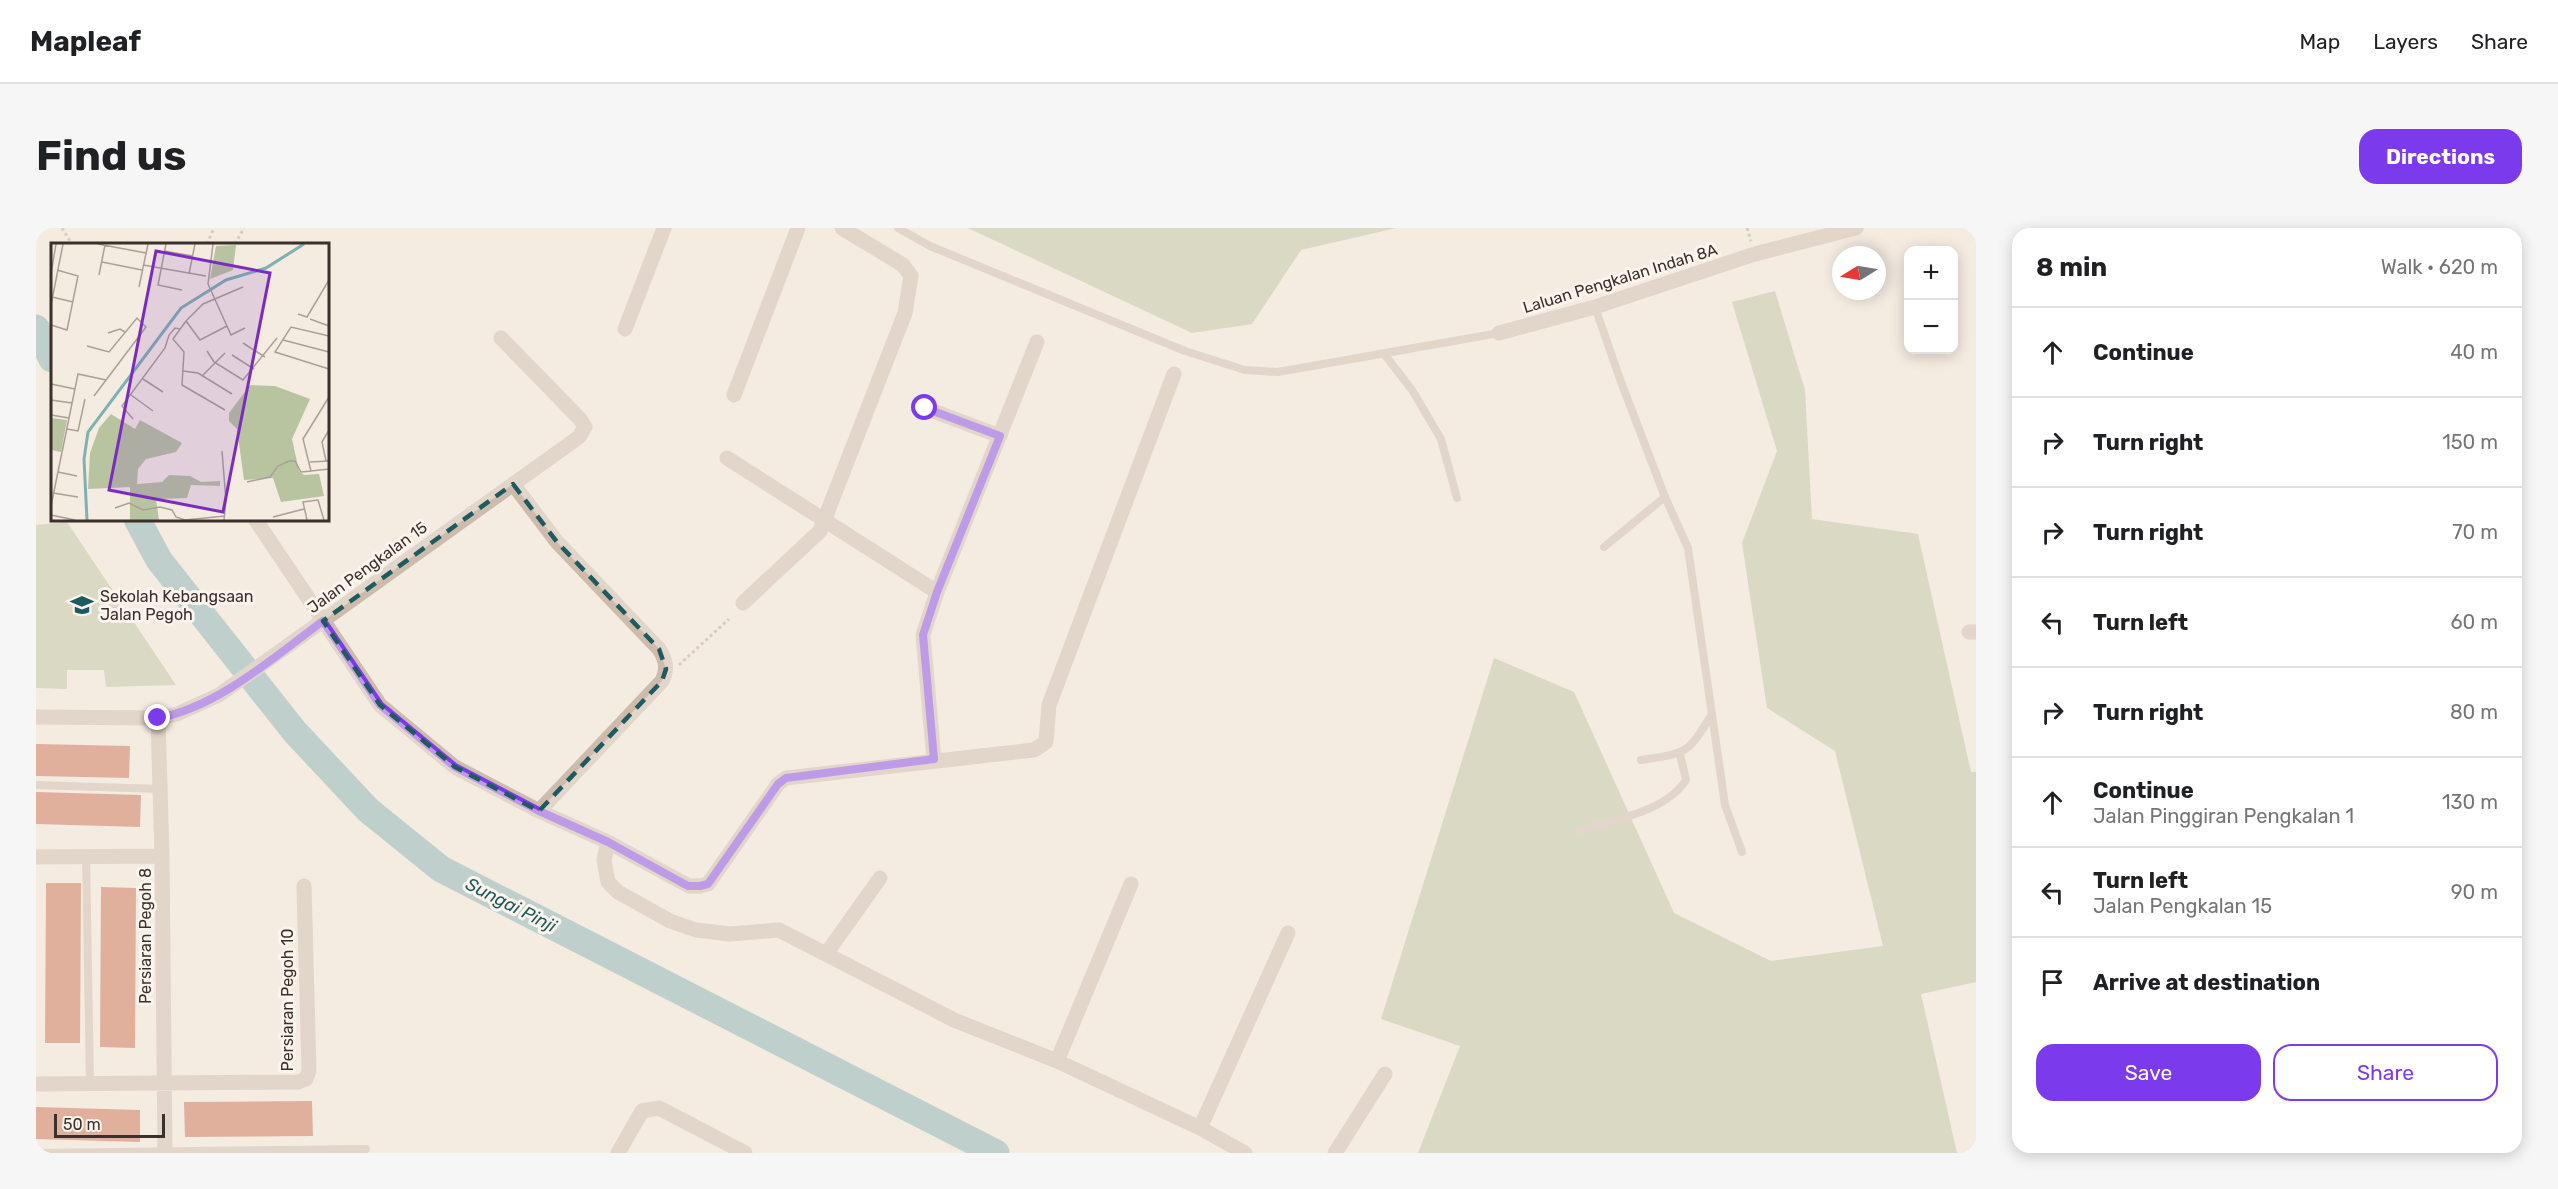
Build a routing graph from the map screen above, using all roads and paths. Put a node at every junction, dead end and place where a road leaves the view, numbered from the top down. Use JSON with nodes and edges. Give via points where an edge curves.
{"nodes":[{"id":1,"x":62,"y":228,"type":"edge"},
{"id":2,"x":214,"y":228,"type":"edge"},
{"id":3,"x":244,"y":228,"type":"edge"},
{"id":4,"x":664,"y":228,"type":"edge"},
{"id":5,"x":798,"y":228,"type":"edge"},
{"id":6,"x":842,"y":228,"type":"edge"},
{"id":7,"x":898,"y":228,"type":"edge"},
{"id":8,"x":1856,"y":228,"type":"edge"},
{"id":9,"x":71,"y":243,"type":"edge"},
{"id":10,"x":207,"y":243,"type":"edge"},
{"id":11,"x":236,"y":243,"type":"edge"},
{"id":12,"x":1595,"y":307,"type":"junction"},
{"id":13,"x":626,"y":329,"type":"dead end"},
{"id":14,"x":1498,"y":333,"type":"joint"},
{"id":15,"x":501,"y":338,"type":"dead end"},
{"id":16,"x":1037,"y":342,"type":"dead end"},
{"id":17,"x":1385,"y":355,"type":"junction"},
{"id":18,"x":1174,"y":374,"type":"dead end"},
{"id":19,"x":734,"y":395,"type":"dead end"},
{"id":20,"x":925,"y":408,"type":"dead end"},
{"id":21,"x":1000,"y":436,"type":"junction"},
{"id":22,"x":727,"y":458,"type":"dead end"},
{"id":23,"x":513,"y":484,"type":"junction"},
{"id":24,"x":1665,"y":497,"type":"junction"},
{"id":25,"x":1457,"y":498,"type":"dead end"},
{"id":26,"x":256,"y":520,"type":"edge"},
{"id":27,"x":825,"y":520,"type":"junction"},
{"id":28,"x":1604,"y":547,"type":"dead end"},
{"id":29,"x":937,"y":592,"type":"junction"},
{"id":30,"x":742,"y":603,"type":"dead end"},
{"id":31,"x":729,"y":619,"type":"dead end"},
{"id":32,"x":323,"y":621,"type":"junction"},
{"id":33,"x":666,"y":669,"type":"junction"},
{"id":34,"x":1712,"y":714,"type":"junction"},
{"id":35,"x":36,"y":717,"type":"edge"},
{"id":36,"x":158,"y":718,"type":"junction"},
{"id":37,"x":1680,"y":754,"type":"junction"},
{"id":38,"x":934,"y":759,"type":"junction"},
{"id":39,"x":1641,"y":760,"type":"dead end"},
{"id":40,"x":36,"y":785,"type":"edge"},
{"id":41,"x":161,"y":789,"type":"junction"},
{"id":42,"x":539,"y":811,"type":"junction"},
{"id":43,"x":1577,"y":831,"type":"dead end"},
{"id":44,"x":608,"y":842,"type":"junction"},
{"id":45,"x":1742,"y":852,"type":"dead end"},
{"id":46,"x":86,"y":856,"type":"junction"},
{"id":47,"x":162,"y":856,"type":"junction"},
{"id":48,"x":36,"y":857,"type":"edge"},
{"id":49,"x":880,"y":878,"type":"dead end"},
{"id":50,"x":1131,"y":884,"type":"dead end"},
{"id":51,"x":304,"y":886,"type":"dead end"},
{"id":52,"x":1288,"y":933,"type":"dead end"},
{"id":53,"x":826,"y":954,"type":"junction"},
{"id":54,"x":1057,"y":1061,"type":"junction"},
{"id":55,"x":1385,"y":1074,"type":"dead end"},
{"id":56,"x":164,"y":1083,"type":"junction"},
{"id":57,"x":36,"y":1084,"type":"edge"},
{"id":58,"x":90,"y":1084,"type":"junction"},
{"id":59,"x":1200,"y":1128,"type":"junction"},
{"id":60,"x":366,"y":1149,"type":"dead end"},
{"id":61,"x":165,"y":1152,"type":"edge"},
{"id":62,"x":36,"y":1153,"type":"edge"},
{"id":63,"x":618,"y":1153,"type":"edge"},
{"id":64,"x":745,"y":1153,"type":"edge"},
{"id":65,"x":1245,"y":1153,"type":"edge"},
{"id":66,"x":1335,"y":1153,"type":"edge"}],
"edges":[{"from":1,"to":9,"type":"path"},
{"from":2,"to":10,"type":"path"},
{"from":3,"to":11,"type":"path"},
{"from":4,"to":13,"type":"street"},
{"from":5,"to":19,"type":"street"},
{"from":6,"to":27,"type":"street","via":[[903,265],[912,285],[894,345]]},
{"from":7,"to":17,"type":"lane","via":[[930,246],[1185,351],[1245,370],[1278,372]]},
{"from":8,"to":12,"type":"street","name":"Laluan Pengkalan Indah 8A","via":[[1755,254]]},
{"from":12,"to":14,"type":"street","name":"Laluan Pengkalan Indah 8A"},
{"from":12,"to":24,"type":"lane"},
{"from":14,"to":17,"type":"lane"},
{"from":15,"to":23,"type":"street","name":"Jalan Pengkalan 15","via":[[585,427],[579,437]]},
{"from":16,"to":21,"type":"street"},
{"from":17,"to":25,"type":"lane","via":[[1412,390],[1441,439]]},
{"from":18,"to":38,"type":"street","via":[[1049,705],[1046,742],[1034,750]]},
{"from":20,"to":21,"type":"street"},
{"from":21,"to":29,"type":"street"},
{"from":22,"to":27,"type":"street"},
{"from":23,"to":32,"type":"street","name":"Jalan Pengkalan 15"},
{"from":23,"to":33,"type":"street","via":[[557,542],[659,649]]},
{"from":24,"to":28,"type":"lane"},
{"from":24,"to":34,"type":"lane","via":[[1688,548]]},
{"from":26,"to":32,"type":"street"},
{"from":27,"to":29,"type":"street"},
{"from":27,"to":30,"type":"street","via":[[820,531]]},
{"from":29,"to":38,"type":"street","via":[[923,635]]},
{"from":31,"to":33,"type":"path","via":[[676,667]]},
{"from":32,"to":36,"type":"street","name":"Jalan Pengkalan 15","via":[[219,695]]},
{"from":32,"to":42,"type":"street","via":[[380,705],[455,767]]},
{"from":33,"to":42,"type":"street","via":[[662,681]]},
{"from":34,"to":37,"type":"lane","via":[[1695,742]]},
{"from":34,"to":45,"type":"lane","via":[[1725,805]]},
{"from":35,"to":36,"type":"street","name":"Jalan Pengkalan 15"},
{"from":36,"to":41,"type":"street","name":"Persiaran Pegoh 8"},
{"from":37,"to":39,"type":"lane"},
{"from":37,"to":43,"type":"lane","via":[[1686,780],[1662,804]]},
{"from":38,"to":44,"type":"street","via":[[786,778],[708,884],[688,886]]},
{"from":40,"to":41,"type":"lane"},
{"from":41,"to":47,"type":"street","name":"Persiaran Pegoh 8"},
{"from":42,"to":44,"type":"street"},
{"from":44,"to":53,"type":"street","via":[[604,860],[608,882],[618,892],[670,921],[696,930],[730,934],[779,930]]},
{"from":46,"to":47,"type":"street"},
{"from":46,"to":48,"type":"street"},
{"from":46,"to":58,"type":"lane"},
{"from":47,"to":56,"type":"street","name":"Persiaran Pegoh 8"},
{"from":49,"to":53,"type":"street"},
{"from":50,"to":54,"type":"street"},
{"from":51,"to":56,"type":"street","name":"Persiaran Pegoh 10","via":[[309,1071],[306,1079]]},
{"from":52,"to":59,"type":"street"},
{"from":53,"to":54,"type":"street","via":[[954,1020]]},
{"from":54,"to":59,"type":"street"},
{"from":55,"to":66,"type":"street"},
{"from":56,"to":58,"type":"street"},
{"from":56,"to":61,"type":"street","name":"Persiaran Pegoh 8"},
{"from":57,"to":58,"type":"street"},
{"from":59,"to":65,"type":"street"},
{"from":60,"to":61,"type":"lane"},
{"from":61,"to":62,"type":"lane"},
{"from":63,"to":64,"type":"street","via":[[642,1111],[651,1108],[658,1108]]}]}
